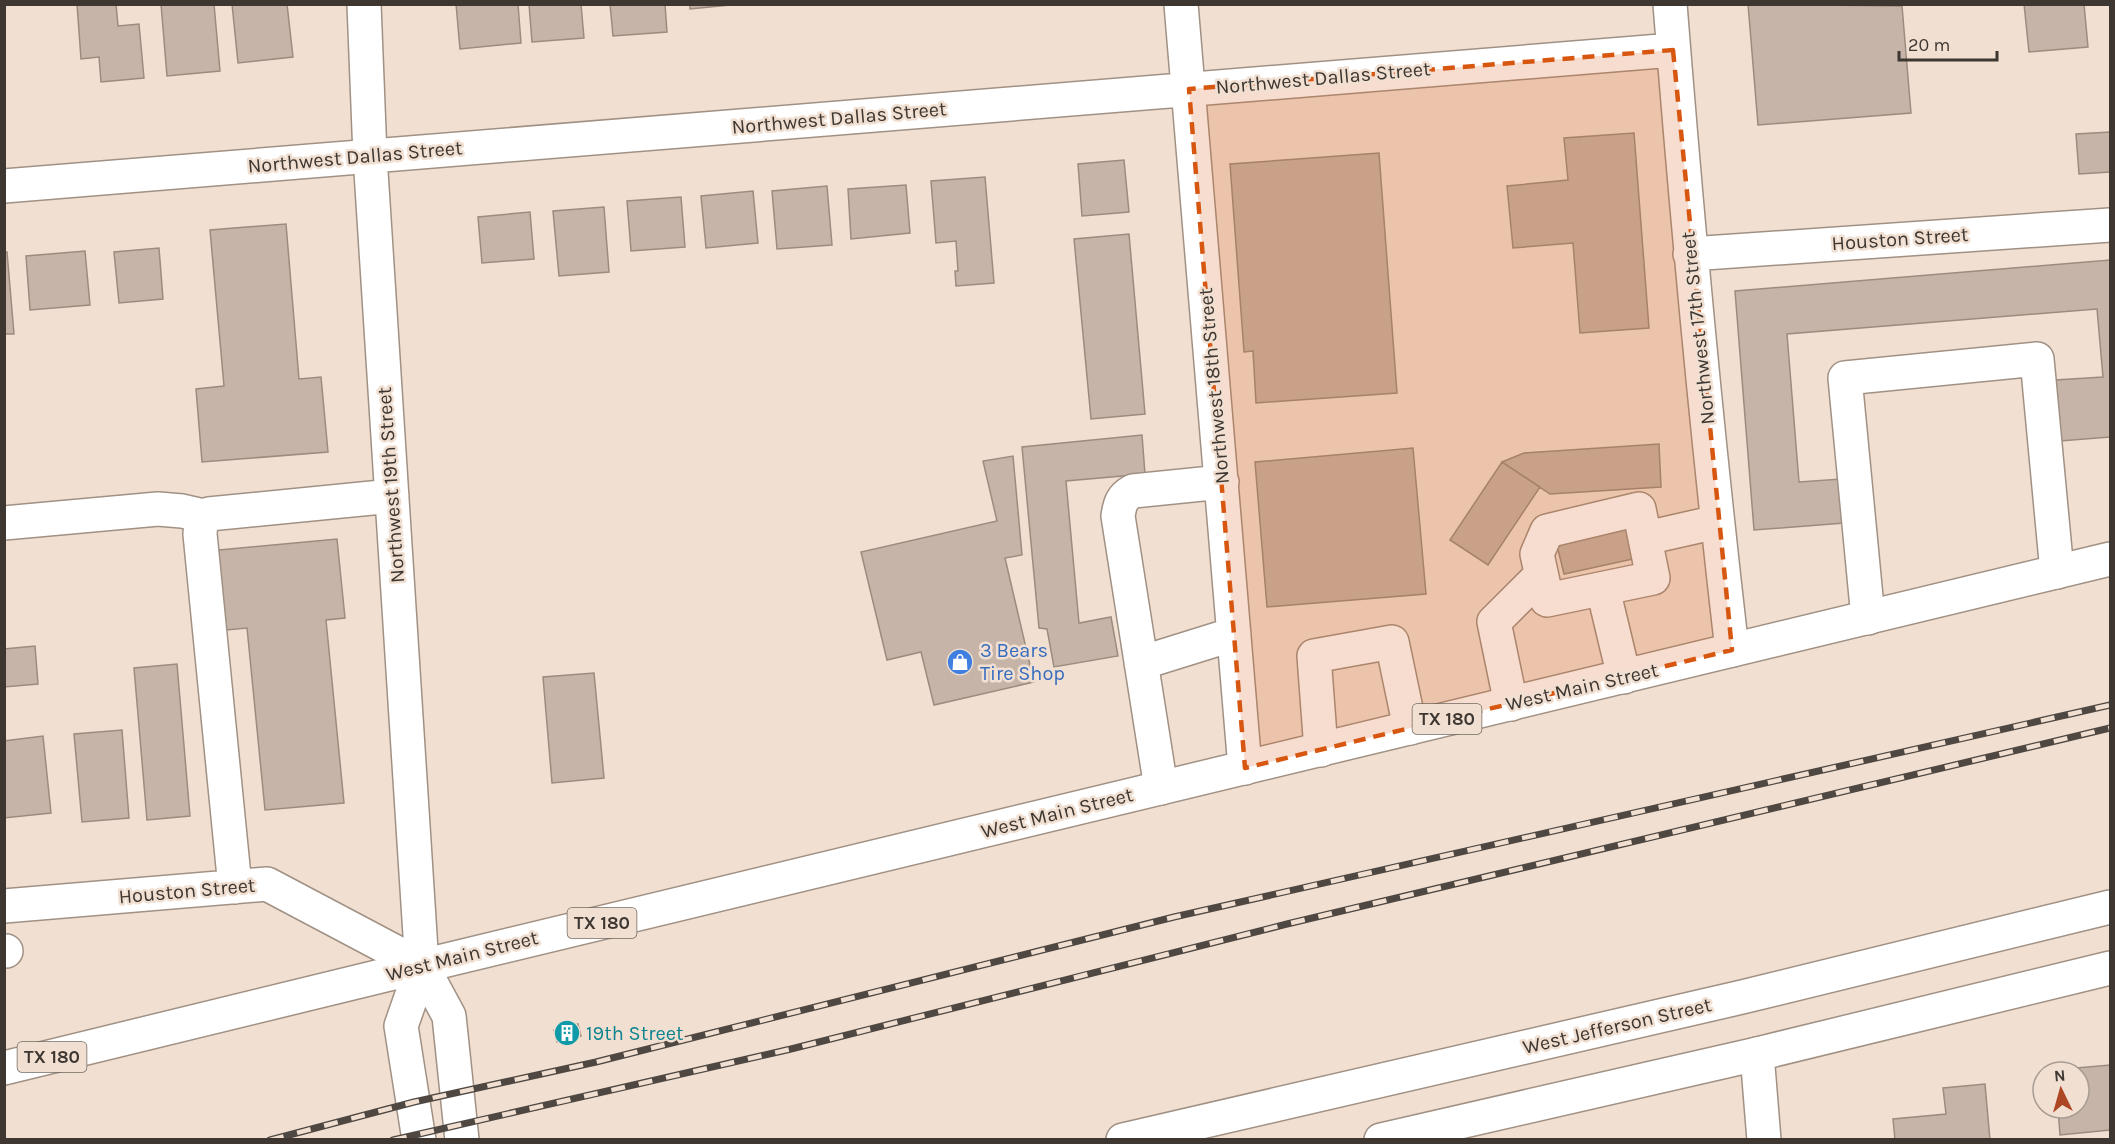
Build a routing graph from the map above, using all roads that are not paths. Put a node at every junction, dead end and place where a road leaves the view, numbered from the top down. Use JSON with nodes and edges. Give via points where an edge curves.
{"nodes":[{"id":1,"x":364,"y":4,"type":"edge"},
{"id":2,"x":1181,"y":4,"type":"edge"},
{"id":3,"x":1670,"y":4,"type":"edge"},
{"id":4,"x":1673,"y":50,"type":"junction"},
{"id":5,"x":1189,"y":89,"type":"junction"},
{"id":6,"x":370,"y":156,"type":"junction"},
{"id":7,"x":4,"y":186,"type":"edge"},
{"id":8,"x":2110,"y":225,"type":"edge"},
{"id":9,"x":1690,"y":254,"type":"junction"},
{"id":10,"x":1222,"y":482,"type":"junction"},
{"id":11,"x":392,"y":496,"type":"junction"},
{"id":12,"x":204,"y":516,"type":"junction"},
{"id":13,"x":1717,"y":522,"type":"junction"},
{"id":14,"x":4,"y":523,"type":"edge"},
{"id":15,"x":1646,"y":538,"type":"junction"},
{"id":16,"x":2110,"y":559,"type":"edge"},
{"id":17,"x":2057,"y":572,"type":"junction"},
{"id":18,"x":1541,"y":575,"type":"junction"},
{"id":19,"x":1603,"y":588,"type":"junction"},
{"id":20,"x":1868,"y":618,"type":"junction"},
{"id":21,"x":1234,"y":634,"type":"junction"},
{"id":22,"x":1732,"y":650,"type":"junction"},
{"id":23,"x":1141,"y":663,"type":"junction"},
{"id":24,"x":1624,"y":677,"type":"junction"},
{"id":25,"x":1511,"y":704,"type":"junction"},
{"id":26,"x":1410,"y":728,"type":"junction"},
{"id":27,"x":1321,"y":750,"type":"junction"},
{"id":28,"x":1245,"y":768,"type":"junction"},
{"id":29,"x":1161,"y":788,"type":"junction"},
{"id":30,"x":235,"y":887,"type":"junction"},
{"id":31,"x":4,"y":906,"type":"edge"},
{"id":32,"x":2110,"y":907,"type":"edge"},
{"id":33,"x":422,"y":966,"type":"junction"},
{"id":34,"x":2110,"y":968,"type":"edge"},
{"id":35,"x":1757,"y":1054,"type":"junction"},
{"id":36,"x":4,"y":1068,"type":"edge"},
{"id":37,"x":419,"y":1140,"type":"edge"},
{"id":38,"x":462,"y":1140,"type":"edge"},
{"id":39,"x":1123,"y":1140,"type":"edge"},
{"id":40,"x":1381,"y":1140,"type":"edge"},
{"id":41,"x":1764,"y":1140,"type":"edge"}],
"edges":[{"from":1,"to":6,"type":"street","name":"Northwest 19th Street"},
{"from":2,"to":5,"type":"street","name":"Northwest 18th Street"},
{"from":3,"to":4,"type":"street","name":"Northwest 17th Street"},
{"from":4,"to":5,"type":"street","name":"Northwest Dallas Street"},
{"from":4,"to":9,"type":"street","name":"Northwest 17th Street"},
{"from":5,"to":6,"type":"street","name":"Northwest Dallas Street"},
{"from":5,"to":10,"type":"street","name":"Northwest 18th Street"},
{"from":6,"to":7,"type":"street","name":"Northwest Dallas Street"},
{"from":6,"to":11,"type":"street","name":"Northwest 19th Street"},
{"from":8,"to":9,"type":"street","name":"Houston Street"},
{"from":9,"to":13,"type":"street","name":"Northwest 17th Street"},
{"from":10,"to":21,"type":"street","name":"Northwest 18th Street"},
{"from":10,"to":23,"type":"street","via":[[1132,491],[1119,504]]},
{"from":11,"to":12,"type":"street"},
{"from":11,"to":33,"type":"street","name":"Northwest 19th Street"},
{"from":12,"to":14,"type":"street","via":[[158,510]]},
{"from":12,"to":30,"type":"street","via":[[200,534],[205,597]]},
{"from":13,"to":15,"type":"street"},
{"from":13,"to":22,"type":"street","name":"Northwest 17th Street"},
{"from":15,"to":18,"type":"street","via":[[1639,509],[1547,531],[1537,554]]},
{"from":15,"to":19,"type":"street","via":[[1653,578]]},
{"from":16,"to":17,"type":"street","name":"West Main Street","number":"TX 180"},
{"from":17,"to":20,"type":"street","name":"West Main Street","number":"TX 180"},
{"from":17,"to":20,"type":"street","via":[[2037,359],[1845,378]]},
{"from":18,"to":19,"type":"street","via":[[1547,600]]},
{"from":18,"to":25,"type":"street","via":[[1494,622]]},
{"from":19,"to":24,"type":"street"},
{"from":20,"to":22,"type":"street","name":"West Main Street","number":"TX 180"},
{"from":21,"to":23,"type":"street"},
{"from":21,"to":28,"type":"street","name":"Northwest 18th Street"},
{"from":22,"to":24,"type":"street","name":"West Main Street","number":"TX 180"},
{"from":23,"to":29,"type":"street"},
{"from":24,"to":25,"type":"street","name":"West Main Street","number":"TX 180"},
{"from":25,"to":26,"type":"street","name":"West Main Street","number":"TX 180"},
{"from":26,"to":27,"type":"street","name":"West Main Street","number":"TX 180"},
{"from":26,"to":27,"type":"street","via":[[1392,642],[1314,656]]},
{"from":27,"to":28,"type":"street","name":"West Main Street","number":"TX 180"},
{"from":28,"to":29,"type":"street","name":"West Main Street","number":"TX 180"},
{"from":29,"to":33,"type":"street","name":"West Main Street","number":"TX 180"},
{"from":30,"to":31,"type":"street","name":"Houston Street"},
{"from":30,"to":33,"type":"street","name":"Houston Street","via":[[267,884]]},
{"from":32,"to":39,"type":"street","name":"West Jefferson Street","via":[[1742,997]]},
{"from":33,"to":36,"type":"street","name":"West Main Street","number":"TX 180"},
{"from":33,"to":37,"type":"street","via":[[401,1026]]},
{"from":33,"to":38,"type":"street","via":[[448,1016]]},
{"from":34,"to":35,"type":"street"},
{"from":35,"to":40,"type":"street"},
{"from":35,"to":41,"type":"street"}]}
